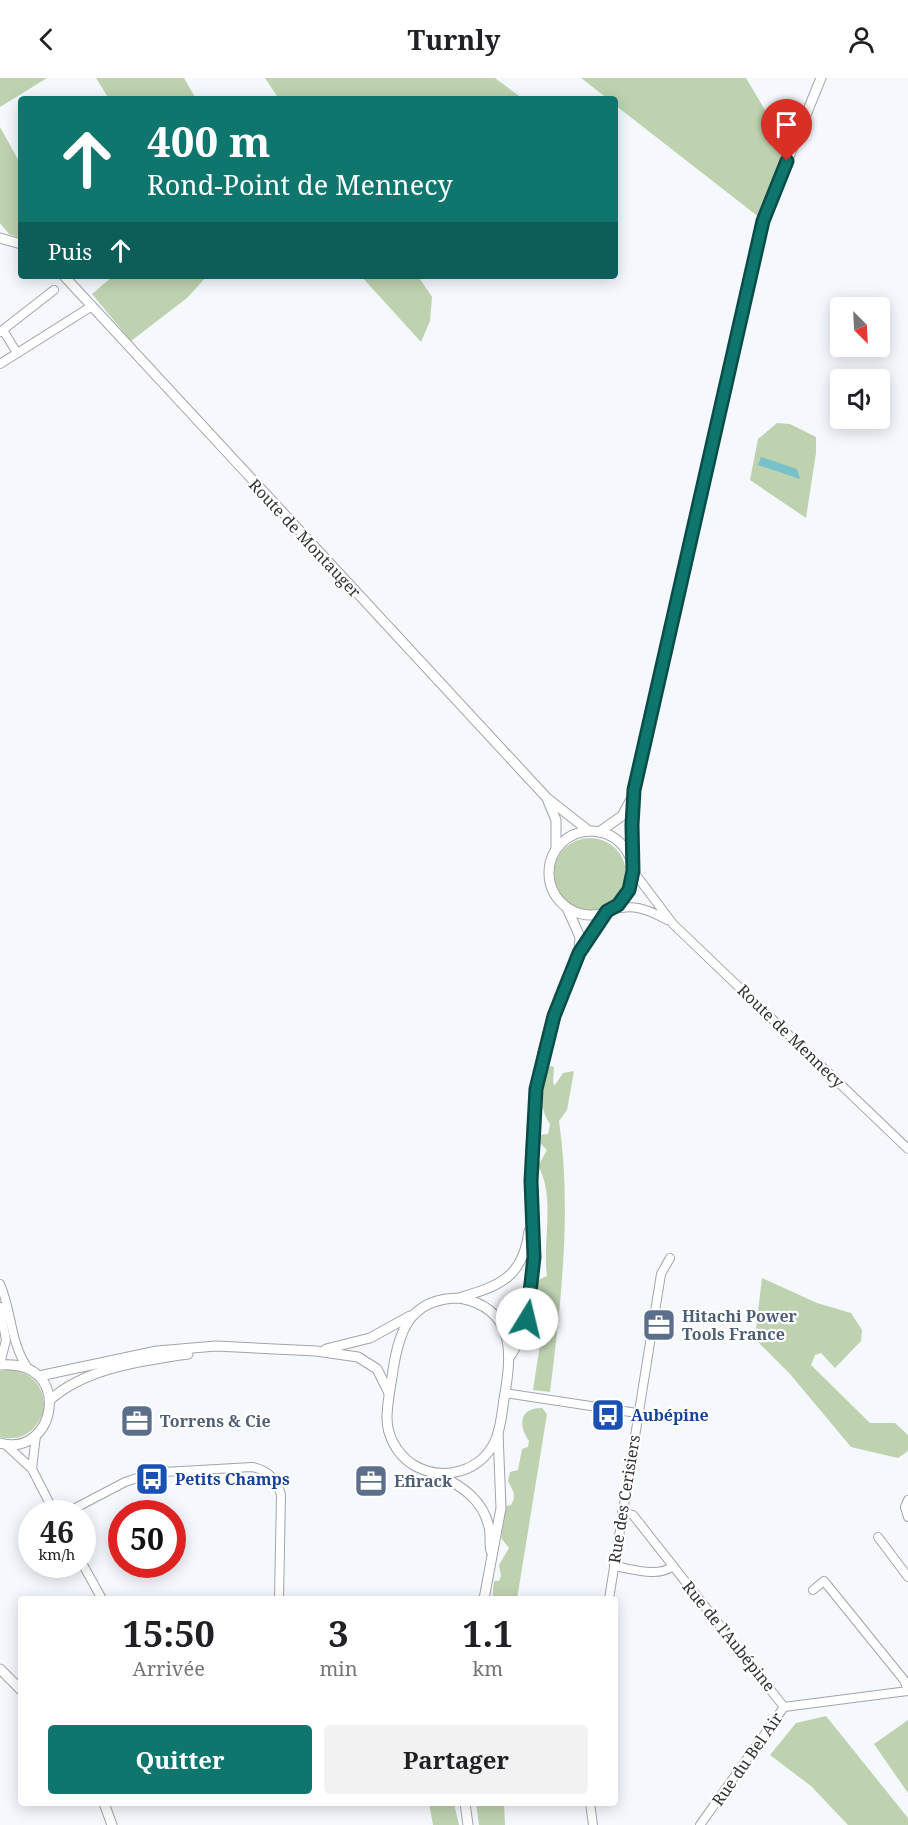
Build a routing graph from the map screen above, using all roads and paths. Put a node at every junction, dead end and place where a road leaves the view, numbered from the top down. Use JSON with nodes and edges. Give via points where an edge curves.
{"nodes":[{"id":1,"x":821,"y":78,"type":"edge"},
{"id":2,"x":0,"y":238,"type":"edge"},
{"id":3,"x":18,"y":243,"type":"edge"},
{"id":4,"x":67,"y":279,"type":"edge"},
{"id":5,"x":54,"y":290,"type":"dead end"},
{"id":6,"x":92,"y":306,"type":"junction"},
{"id":7,"x":2,"y":331,"type":"edge"},
{"id":8,"x":17,"y":353,"type":"junction"},
{"id":9,"x":0,"y":364,"type":"edge"},
{"id":10,"x":634,"y":790,"type":"junction"},
{"id":11,"x":547,"y":798,"type":"junction"},
{"id":12,"x":594,"y":831,"type":"junction"},
{"id":13,"x":556,"y":849,"type":"junction"},
{"id":14,"x":632,"y":868,"type":"junction"},
{"id":15,"x":565,"y":906,"type":"junction"},
{"id":16,"x":608,"y":911,"type":"junction"},
{"id":17,"x":673,"y":924,"type":"junction"},
{"id":18,"x":579,"y":953,"type":"junction"},
{"id":19,"x":908,"y":1149,"type":"edge"},
{"id":20,"x":531,"y":1221,"type":"junction"},
{"id":21,"x":670,"y":1258,"type":"dead end"},
{"id":22,"x":0,"y":1284,"type":"edge"},
{"id":23,"x":460,"y":1298,"type":"junction"},
{"id":24,"x":0,"y":1307,"type":"edge"},
{"id":25,"x":414,"y":1313,"type":"junction"},
{"id":26,"x":237,"y":1349,"type":"junction"},
{"id":27,"x":316,"y":1351,"type":"junction"},
{"id":28,"x":511,"y":1355,"type":"junction"},
{"id":29,"x":0,"y":1365,"type":"edge"},
{"id":30,"x":27,"y":1367,"type":"junction"},
{"id":31,"x":39,"y":1376,"type":"junction"},
{"id":32,"x":505,"y":1393,"type":"junction"},
{"id":33,"x":390,"y":1395,"type":"junction"},
{"id":34,"x":50,"y":1400,"type":"junction"},
{"id":35,"x":637,"y":1413,"type":"junction"},
{"id":36,"x":498,"y":1433,"type":"junction"},
{"id":37,"x":36,"y":1435,"type":"junction"},
{"id":38,"x":2,"y":1443,"type":"edge"},
{"id":39,"x":32,"y":1469,"type":"junction"},
{"id":40,"x":436,"y":1473,"type":"junction"},
{"id":41,"x":48,"y":1500,"type":"edge"},
{"id":42,"x":91,"y":1500,"type":"edge"},
{"id":43,"x":908,"y":1500,"type":"edge"},
{"id":44,"x":622,"y":1512,"type":"junction"},
{"id":45,"x":908,"y":1517,"type":"edge"},
{"id":46,"x":878,"y":1537,"type":"dead end"},
{"id":47,"x":492,"y":1555,"type":"junction"},
{"id":48,"x":614,"y":1566,"type":"junction"},
{"id":49,"x":673,"y":1566,"type":"junction"},
{"id":50,"x":908,"y":1577,"type":"edge"},
{"id":51,"x":90,"y":1578,"type":"edge"},
{"id":52,"x":813,"y":1590,"type":"dead end"},
{"id":53,"x":100,"y":1596,"type":"edge"},
{"id":54,"x":279,"y":1596,"type":"edge"},
{"id":55,"x":485,"y":1596,"type":"edge"},
{"id":56,"x":609,"y":1596,"type":"edge"},
{"id":57,"x":0,"y":1669,"type":"edge"},
{"id":58,"x":18,"y":1687,"type":"edge"},
{"id":59,"x":908,"y":1691,"type":"edge"},
{"id":60,"x":784,"y":1707,"type":"junction"},
{"id":61,"x":105,"y":1806,"type":"edge"},
{"id":62,"x":465,"y":1806,"type":"edge"},
{"id":63,"x":590,"y":1806,"type":"edge"},
{"id":64,"x":112,"y":1825,"type":"edge"},
{"id":65,"x":468,"y":1825,"type":"edge"},
{"id":66,"x":592,"y":1825,"type":"edge"},
{"id":67,"x":700,"y":1825,"type":"edge"}],
"edges":[{"from":1,"to":10,"type":"main road","via":[[763,221]]},
{"from":2,"to":3,"type":"main road"},
{"from":4,"to":6,"type":"main road","name":"Route de Montauger"},
{"from":5,"to":7,"type":"street"},
{"from":6,"to":8,"type":"street"},
{"from":6,"to":11,"type":"main road","name":"Route de Montauger"},
{"from":7,"to":8,"type":"street"},
{"from":8,"to":9,"type":"street"},
{"from":10,"to":12,"type":"main road","via":[[622,816]]},
{"from":10,"to":14,"type":"main road"},
{"from":11,"to":12,"type":"main road","name":"Route de Montauger"},
{"from":11,"to":13,"type":"main road","name":"Route de Montauger","via":[[555,820]]},
{"from":12,"to":13,"type":"main road","via":[[574,834]]},
{"from":12,"to":14,"type":"main road","via":[[621,843]]},
{"from":13,"to":15,"type":"main road","via":[[549,875],[554,892]]},
{"from":14,"to":16,"type":"main road","via":[[629,890]]},
{"from":14,"to":17,"type":"street","name":"Route de Mennecy"},
{"from":15,"to":16,"type":"main road","via":[[590,915]]},
{"from":15,"to":18,"type":"main road","via":[[580,937]]},
{"from":16,"to":17,"type":"street","name":"Route de Mennecy","via":[[625,906],[644,908]]},
{"from":16,"to":18,"type":"main road"},
{"from":17,"to":19,"type":"street","name":"Route de Mennecy"},
{"from":18,"to":20,"type":"main road","via":[[547,1038],[536,1089],[531,1132]]},
{"from":20,"to":23,"type":"main road","via":[[522,1259],[508,1278],[490,1289]]},
{"from":20,"to":28,"type":"main road","via":[[534,1257],[529,1310]]},
{"from":21,"to":35,"type":"street","name":"Rue des Cerisiers","via":[[662,1274]]},
{"from":22,"to":30,"type":"street","via":[[8,1303],[15,1347]]},
{"from":23,"to":25,"type":"main road","via":[[440,1299]]},
{"from":23,"to":28,"type":"main road","via":[[496,1316],[507,1334]]},
{"from":24,"to":29,"type":"street","via":[[6,1340]]},
{"from":25,"to":27,"type":"main road","via":[[370,1338]]},
{"from":25,"to":33,"type":"main road","via":[[398,1341]]},
{"from":26,"to":27,"type":"main road"},
{"from":26,"to":31,"type":"main road","via":[[157,1351]]},
{"from":26,"to":34,"type":"main road","via":[[158,1358],[122,1367],[66,1387]]},
{"from":27,"to":33,"type":"main road","via":[[366,1360],[377,1369]]},
{"from":28,"to":32,"type":"main road"},
{"from":29,"to":30,"type":"main road"},
{"from":30,"to":31,"type":"main road"},
{"from":31,"to":34,"type":"main road"},
{"from":32,"to":35,"type":"street"},
{"from":32,"to":36,"type":"main road"},
{"from":33,"to":40,"type":"main road","via":[[387,1421],[397,1449],[415,1466]]},
{"from":34,"to":37,"type":"main road","via":[[47,1420]]},
{"from":35,"to":44,"type":"street","name":"Rue des Cerisiers"},
{"from":36,"to":40,"type":"main road","via":[[476,1464],[460,1472]]},
{"from":36,"to":47,"type":"main road","via":[[502,1498]]},
{"from":37,"to":38,"type":"main road","via":[[16,1444]]},
{"from":37,"to":39,"type":"street"},
{"from":38,"to":39,"type":"street"},
{"from":39,"to":41,"type":"street"},
{"from":40,"to":47,"type":"main road","via":[[465,1489],[481,1507],[489,1527]]},
{"from":42,"to":54,"type":"street","via":[[125,1482],[156,1473],[252,1467],[263,1470],[275,1480],[281,1495]]},
{"from":43,"to":45,"type":"street"},
{"from":44,"to":48,"type":"street","name":"Rue des Cerisiers"},
{"from":44,"to":49,"type":"street","name":"Rue de l'Aubépine","via":[[633,1515]]},
{"from":46,"to":50,"type":"street"},
{"from":47,"to":55,"type":"main road"},
{"from":48,"to":49,"type":"street","name":"Rue de l'Aubépine","via":[[658,1573]]},
{"from":48,"to":56,"type":"street","name":"Rue des Cerisiers"},
{"from":49,"to":60,"type":"street","name":"Rue de l'Aubépine"},
{"from":51,"to":53,"type":"street"},
{"from":52,"to":59,"type":"street","via":[[824,1581],[904,1680]]},
{"from":57,"to":58,"type":"main road"},
{"from":59,"to":60,"type":"street","name":"Rue du Bel Air"},
{"from":60,"to":67,"type":"street","name":"Rue du Bel Air"},
{"from":61,"to":64,"type":"main road"},
{"from":62,"to":65,"type":"main road"},
{"from":63,"to":66,"type":"street"}]}
